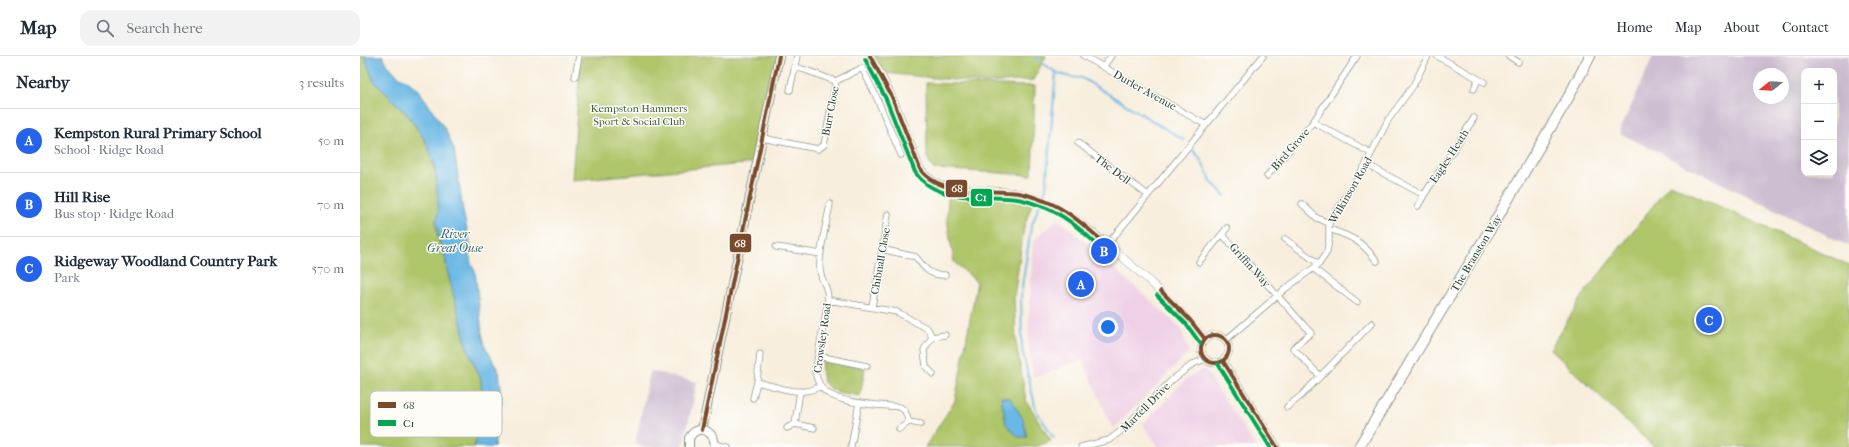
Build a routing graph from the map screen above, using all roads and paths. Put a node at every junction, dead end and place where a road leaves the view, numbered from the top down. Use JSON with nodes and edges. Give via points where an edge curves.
{"nodes":[{"id":1,"x":579,"y":56,"type":"edge"},
{"id":2,"x":779,"y":56,"type":"edge"},
{"id":3,"x":797,"y":56,"type":"edge"},
{"id":4,"x":870,"y":56,"type":"edge"},
{"id":5,"x":1084,"y":56,"type":"edge"},
{"id":6,"x":1111,"y":56,"type":"edge"},
{"id":7,"x":1263,"y":56,"type":"edge"},
{"id":8,"x":1357,"y":56,"type":"edge"},
{"id":9,"x":1427,"y":56,"type":"edge"},
{"id":10,"x":1437,"y":56,"type":"edge"},
{"id":11,"x":1509,"y":56,"type":"edge"},
{"id":12,"x":1590,"y":56,"type":"edge"},
{"id":13,"x":1518,"y":62,"type":"dead end"},
{"id":14,"x":794,"y":67,"type":"junction"},
{"id":15,"x":1103,"y":67,"type":"junction"},
{"id":16,"x":575,"y":77,"type":"dead end"},
{"id":17,"x":1478,"y":79,"type":"junction"},
{"id":18,"x":836,"y":81,"type":"junction"},
{"id":19,"x":1484,"y":82,"type":"dead end"},
{"id":20,"x":1474,"y":89,"type":"dead end"},
{"id":21,"x":790,"y":90,"type":"dead end"},
{"id":22,"x":1474,"y":118,"type":"dead end"},
{"id":23,"x":1313,"y":122,"type":"junction"},
{"id":24,"x":1206,"y":125,"type":"junction"},
{"id":25,"x":762,"y":138,"type":"junction"},
{"id":26,"x":1078,"y":143,"type":"dead end"},
{"id":27,"x":1371,"y":153,"type":"junction"},
{"id":28,"x":901,"y":155,"type":"dead end"},
{"id":29,"x":1366,"y":164,"type":"junction"},
{"id":30,"x":1267,"y":176,"type":"dead end"},
{"id":31,"x":1148,"y":195,"type":"junction"},
{"id":32,"x":1424,"y":195,"type":"junction"},
{"id":33,"x":830,"y":204,"type":"dead end"},
{"id":34,"x":1302,"y":204,"type":"dead end"},
{"id":35,"x":1418,"y":206,"type":"dead end"},
{"id":36,"x":888,"y":214,"type":"dead end"},
{"id":37,"x":1329,"y":226,"type":"junction"},
{"id":38,"x":1227,"y":228,"type":"dead end"},
{"id":39,"x":1222,"y":234,"type":"junction"},
{"id":40,"x":1285,"y":239,"type":"dead end"},
{"id":41,"x":1107,"y":245,"type":"junction"},
{"id":42,"x":776,"y":247,"type":"dead end"},
{"id":43,"x":881,"y":249,"type":"junction"},
{"id":44,"x":821,"y":254,"type":"junction"},
{"id":45,"x":1377,"y":261,"type":"dead end"},
{"id":46,"x":1200,"y":262,"type":"dead end"},
{"id":47,"x":1319,"y":264,"type":"junction"},
{"id":48,"x":1314,"y":269,"type":"junction"},
{"id":49,"x":945,"y":275,"type":"dead end"},
{"id":50,"x":1278,"y":296,"type":"junction"},
{"id":51,"x":828,"y":300,"type":"junction"},
{"id":52,"x":1357,"y":302,"type":"dead end"},
{"id":53,"x":872,"y":307,"type":"junction"},
{"id":54,"x":1372,"y":322,"type":"dead end"},
{"id":55,"x":945,"y":335,"type":"dead end"},
{"id":56,"x":932,"y":337,"type":"junction"},
{"id":57,"x":1205,"y":339,"type":"junction"},
{"id":58,"x":1226,"y":340,"type":"junction"},
{"id":59,"x":760,"y":354,"type":"dead end"},
{"id":60,"x":818,"y":356,"type":"junction"},
{"id":61,"x":1204,"y":359,"type":"junction"},
{"id":62,"x":1223,"y":360,"type":"junction"},
{"id":63,"x":867,"y":366,"type":"dead end"},
{"id":64,"x":933,"y":374,"type":"dead end"},
{"id":65,"x":1320,"y":376,"type":"junction"},
{"id":66,"x":757,"y":382,"type":"junction"},
{"id":67,"x":820,"y":386,"type":"junction"},
{"id":68,"x":800,"y":391,"type":"junction"},
{"id":69,"x":753,"y":398,"type":"dead end"},
{"id":70,"x":859,"y":403,"type":"junction"},
{"id":71,"x":1287,"y":407,"type":"dead end"},
{"id":72,"x":909,"y":422,"type":"junction"},
{"id":73,"x":795,"y":424,"type":"junction"},
{"id":74,"x":921,"y":424,"type":"dead end"},
{"id":75,"x":787,"y":428,"type":"dead end"},
{"id":76,"x":814,"y":428,"type":"dead end"},
{"id":77,"x":899,"y":429,"type":"dead end"},
{"id":78,"x":702,"y":430,"type":"junction"},
{"id":79,"x":1102,"y":444,"type":"edge"},
{"id":80,"x":714,"y":445,"type":"edge"},
{"id":81,"x":689,"y":447,"type":"edge"},
{"id":82,"x":727,"y":447,"type":"edge"},
{"id":83,"x":851,"y":447,"type":"edge"},
{"id":84,"x":1081,"y":447,"type":"edge"},
{"id":85,"x":1277,"y":447,"type":"edge"},
{"id":86,"x":1359,"y":447,"type":"edge"}],
"edges":[{"from":1,"to":16,"type":"street"},
{"from":2,"to":25,"type":"main road"},
{"from":3,"to":14,"type":"street"},
{"from":4,"to":41,"type":"street","via":[[880,73],[925,176],[937,184],[951,188],[1020,193],[1042,200],[1069,213]]},
{"from":5,"to":15,"type":"street","name":"Durler Avenue"},
{"from":6,"to":15,"type":"street"},
{"from":7,"to":24,"type":"street"},
{"from":8,"to":23,"type":"street","name":"Bird Grove"},
{"from":9,"to":27,"type":"street","name":"Wilkinson Road","via":[[1414,86],[1388,120]]},
{"from":10,"to":17,"type":"street"},
{"from":11,"to":13,"type":"street"},
{"from":12,"to":86,"type":"highway","name":"The Branston Way","via":[[1568,98]]},
{"from":14,"to":18,"type":"street","name":"Burr Close"},
{"from":14,"to":21,"type":"street"},
{"from":15,"to":24,"type":"street","name":"Durler Avenue"},
{"from":17,"to":19,"type":"street"},
{"from":17,"to":20,"type":"street"},
{"from":18,"to":25,"type":"street","name":"Burr Close","via":[[824,145],[818,150]]},
{"from":18,"to":28,"type":"street","via":[[862,68]]},
{"from":22,"to":32,"type":"street","name":"Eagles Heath"},
{"from":23,"to":27,"type":"street","name":"Bird Grove"},
{"from":23,"to":30,"type":"street","name":"Bird Grove"},
{"from":24,"to":31,"type":"street"},
{"from":25,"to":78,"type":"main road"},
{"from":26,"to":31,"type":"street","name":"The Dell"},
{"from":27,"to":29,"type":"street","name":"Wilkinson Road"},
{"from":29,"to":32,"type":"street","name":"Eagles Heath"},
{"from":29,"to":37,"type":"street","name":"Wilkinson Road"},
{"from":31,"to":41,"type":"street"},
{"from":32,"to":35,"type":"street","name":"Eagles Heath"},
{"from":33,"to":44,"type":"street","name":"Crowsley Road"},
{"from":34,"to":37,"type":"street"},
{"from":36,"to":43,"type":"street","name":"Chibnall Close"},
{"from":37,"to":45,"type":"street","via":[[1352,237]]},
{"from":37,"to":47,"type":"street","name":"Wilkinson Road","via":[[1327,252]]},
{"from":38,"to":39,"type":"street","name":"Griffin Way"},
{"from":39,"to":46,"type":"street","name":"Griffin Way"},
{"from":39,"to":50,"type":"street","name":"Griffin Way"},
{"from":40,"to":47,"type":"street"},
{"from":41,"to":57,"type":"street","via":[[1161,291]]},
{"from":42,"to":44,"type":"street"},
{"from":43,"to":49,"type":"street","via":[[916,257],[927,272],[936,276]]},
{"from":43,"to":53,"type":"street","name":"Chibnall Close"},
{"from":44,"to":51,"type":"street","name":"Crowsley Road","via":[[820,270],[828,290]]},
{"from":47,"to":48,"type":"street","name":"Wilkinson Road"},
{"from":48,"to":50,"type":"street","name":"Wilkinson Road"},
{"from":48,"to":52,"type":"street"},
{"from":50,"to":58,"type":"street","name":"Wilkinson Road"},
{"from":50,"to":65,"type":"street","name":"Griffin Way","via":[[1311,333],[1293,348]]},
{"from":51,"to":53,"type":"street"},
{"from":51,"to":60,"type":"street","name":"Crowsley Road"},
{"from":53,"to":56,"type":"street","via":[[897,312],[928,328]]},
{"from":54,"to":65,"type":"street"},
{"from":55,"to":56,"type":"street"},
{"from":56,"to":64,"type":"street","via":[[924,350],[926,367]]},
{"from":57,"to":58,"type":"street","via":[[1218,335]]},
{"from":57,"to":61,"type":"street","via":[[1201,350]]},
{"from":58,"to":62,"type":"street","via":[[1229,351]]},
{"from":59,"to":66,"type":"street"},
{"from":60,"to":63,"type":"street"},
{"from":60,"to":67,"type":"street","name":"Crowsley Road","via":[[815,372]]},
{"from":61,"to":62,"type":"street","via":[[1212,363]]},
{"from":61,"to":79,"type":"street","name":"Martell Drive","via":[[1172,380],[1121,431]]},
{"from":62,"to":85,"type":"street"},
{"from":65,"to":71,"type":"street"},
{"from":66,"to":68,"type":"street"},
{"from":66,"to":69,"type":"street"},
{"from":67,"to":68,"type":"street","via":[[814,390]]},
{"from":67,"to":70,"type":"street","name":"Crowsley Road","via":[[830,395]]},
{"from":68,"to":73,"type":"street"},
{"from":70,"to":72,"type":"street","name":"Crowsley Road","via":[[900,407]]},
{"from":70,"to":83,"type":"street"},
{"from":72,"to":74,"type":"street"},
{"from":72,"to":77,"type":"street"},
{"from":73,"to":75,"type":"street"},
{"from":73,"to":76,"type":"street"},
{"from":78,"to":80,"type":"main road","via":[[713,436]]},
{"from":78,"to":81,"type":"main road","via":[[695,431],[689,438]]},
{"from":79,"to":84,"type":"street","name":"Martell Drive"},
{"from":80,"to":82,"type":"street"}]}
